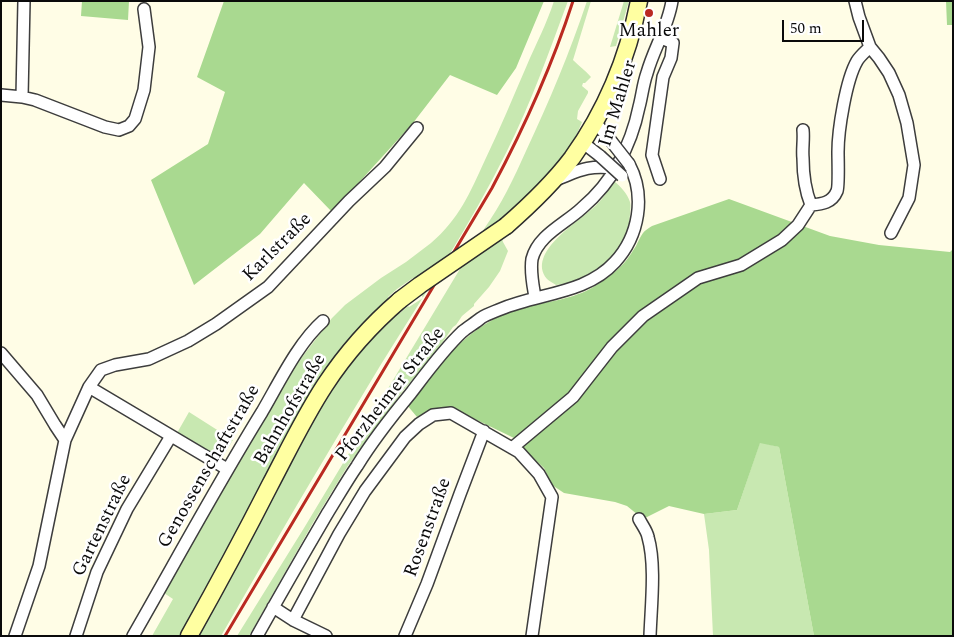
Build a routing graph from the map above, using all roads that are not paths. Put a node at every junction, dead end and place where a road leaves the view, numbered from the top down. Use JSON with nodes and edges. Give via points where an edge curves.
{"nodes":[{"id":1,"x":24,"y":1,"type":"edge"},
{"id":2,"x":639,"y":1,"type":"edge"},
{"id":3,"x":672,"y":1,"type":"edge"},
{"id":4,"x":855,"y":1,"type":"edge"},
{"id":5,"x":144,"y":9,"type":"dead end"},
{"id":6,"x":661,"y":38,"type":"junction"},
{"id":7,"x":870,"y":47,"type":"junction"},
{"id":8,"x":1,"y":95,"type":"edge"},
{"id":9,"x":22,"y":97,"type":"junction"},
{"id":10,"x":595,"y":122,"type":"junction"},
{"id":11,"x":417,"y":128,"type":"dead end"},
{"id":12,"x":803,"y":130,"type":"dead end"},
{"id":13,"x":582,"y":142,"type":"junction"},
{"id":14,"x":613,"y":168,"type":"junction"},
{"id":15,"x":660,"y":179,"type":"dead end"},
{"id":16,"x":553,"y":181,"type":"junction"},
{"id":17,"x":638,"y":198,"type":"junction"},
{"id":18,"x":811,"y":205,"type":"junction"},
{"id":19,"x":891,"y":233,"type":"dead end"},
{"id":20,"x":535,"y":297,"type":"junction"},
{"id":21,"x":323,"y":320,"type":"dead end"},
{"id":22,"x":1,"y":353,"type":"edge"},
{"id":23,"x":89,"y":387,"type":"junction"},
{"id":24,"x":484,"y":431,"type":"junction"},
{"id":25,"x":171,"y":436,"type":"junction"},
{"id":26,"x":65,"y":440,"type":"junction"},
{"id":27,"x":512,"y":448,"type":"junction"},
{"id":28,"x":227,"y":469,"type":"junction"},
{"id":29,"x":639,"y":519,"type":"dead end"},
{"id":30,"x":273,"y":607,"type":"junction"},
{"id":31,"x":294,"y":620,"type":"junction"},
{"id":32,"x":15,"y":636,"type":"edge"},
{"id":33,"x":76,"y":636,"type":"edge"},
{"id":34,"x":134,"y":636,"type":"edge"},
{"id":35,"x":189,"y":636,"type":"edge"},
{"id":36,"x":257,"y":636,"type":"edge"},
{"id":37,"x":326,"y":636,"type":"edge"},
{"id":38,"x":405,"y":636,"type":"edge"},
{"id":39,"x":532,"y":636,"type":"edge"},
{"id":40,"x":650,"y":636,"type":"edge"}],
"edges":[{"from":1,"to":9,"type":"street"},
{"from":2,"to":10,"type":"main road","name":"Bahnhofstraße","via":[[617,75]]},
{"from":3,"to":6,"type":"street","name":"Im Mahler"},
{"from":4,"to":7,"type":"street"},
{"from":5,"to":9,"type":"street","via":[[149,47],[144,90],[135,119],[128,126],[119,130],[105,127]]},
{"from":6,"to":15,"type":"street","name":"Im Mahler","via":[[673,43],[663,77],[652,155]]},
{"from":6,"to":20,"type":"street","name":"Im Mahler","via":[[651,59],[630,141],[617,166],[597,194],[549,234],[535,251],[531,272]]},
{"from":7,"to":18,"type":"street","via":[[851,74],[838,144],[837,191],[830,201]]},
{"from":7,"to":19,"type":"street","via":[[889,73],[899,95],[914,165],[909,198]]},
{"from":8,"to":9,"type":"street"},
{"from":10,"to":13,"type":"main road","name":"Bahnhofstraße"},
{"from":10,"to":17,"type":"street","name":"Pforzheimer Straße","bridge":true,"via":[[629,164],[636,179]]},
{"from":11,"to":23,"type":"street","name":"Karlstraße","via":[[385,167],[348,201],[268,287],[188,341],[149,359],[101,370]]},
{"from":12,"to":18,"type":"street","via":[[806,193]]},
{"from":13,"to":14,"type":"street","bridge":true},
{"from":13,"to":16,"type":"main road","name":"Bahnhofstraße"},
{"from":14,"to":16,"type":"street","via":[[594,167]]},
{"from":14,"to":17,"type":"street","bridge":true},
{"from":16,"to":35,"type":"main road","name":"Bahnhofstraße","bridge":true,"via":[[506,226],[400,300],[354,346],[325,384],[303,422]]},
{"from":17,"to":20,"type":"street","name":"Pforzheimer Straße","via":[[634,232],[616,262],[586,284]]},
{"from":18,"to":27,"type":"street","via":[[798,225],[782,240],[742,265],[698,278],[643,316],[612,347],[573,396]]},
{"from":20,"to":30,"type":"street","name":"Pforzheimer Straße","via":[[484,316],[463,331],[440,355],[356,466]]},
{"from":21,"to":28,"type":"street","name":"Genossenschaftstraße","via":[[294,359]]},
{"from":22,"to":26,"type":"street","via":[[37,395]]},
{"from":23,"to":25,"type":"street"},
{"from":23,"to":26,"type":"street","name":"Karlstraße"},
{"from":24,"to":27,"type":"street"},
{"from":24,"to":31,"type":"street","via":[[451,413],[433,415],[405,437],[365,491]]},
{"from":24,"to":38,"type":"street","name":"Rosenstraße"},
{"from":25,"to":28,"type":"street"},
{"from":25,"to":33,"type":"street","name":"Gartenstraße","via":[[127,509],[97,572]]},
{"from":26,"to":32,"type":"street","name":"Karlstraße","via":[[39,566]]},
{"from":27,"to":39,"type":"street","via":[[539,474],[552,497]]},
{"from":28,"to":34,"type":"street","name":"Genossenschaftstraße"},
{"from":29,"to":40,"type":"street","via":[[648,535],[652,557]]},
{"from":30,"to":31,"type":"street"},
{"from":30,"to":36,"type":"street","name":"Pforzheimer Straße"},
{"from":31,"to":37,"type":"street"}]}
